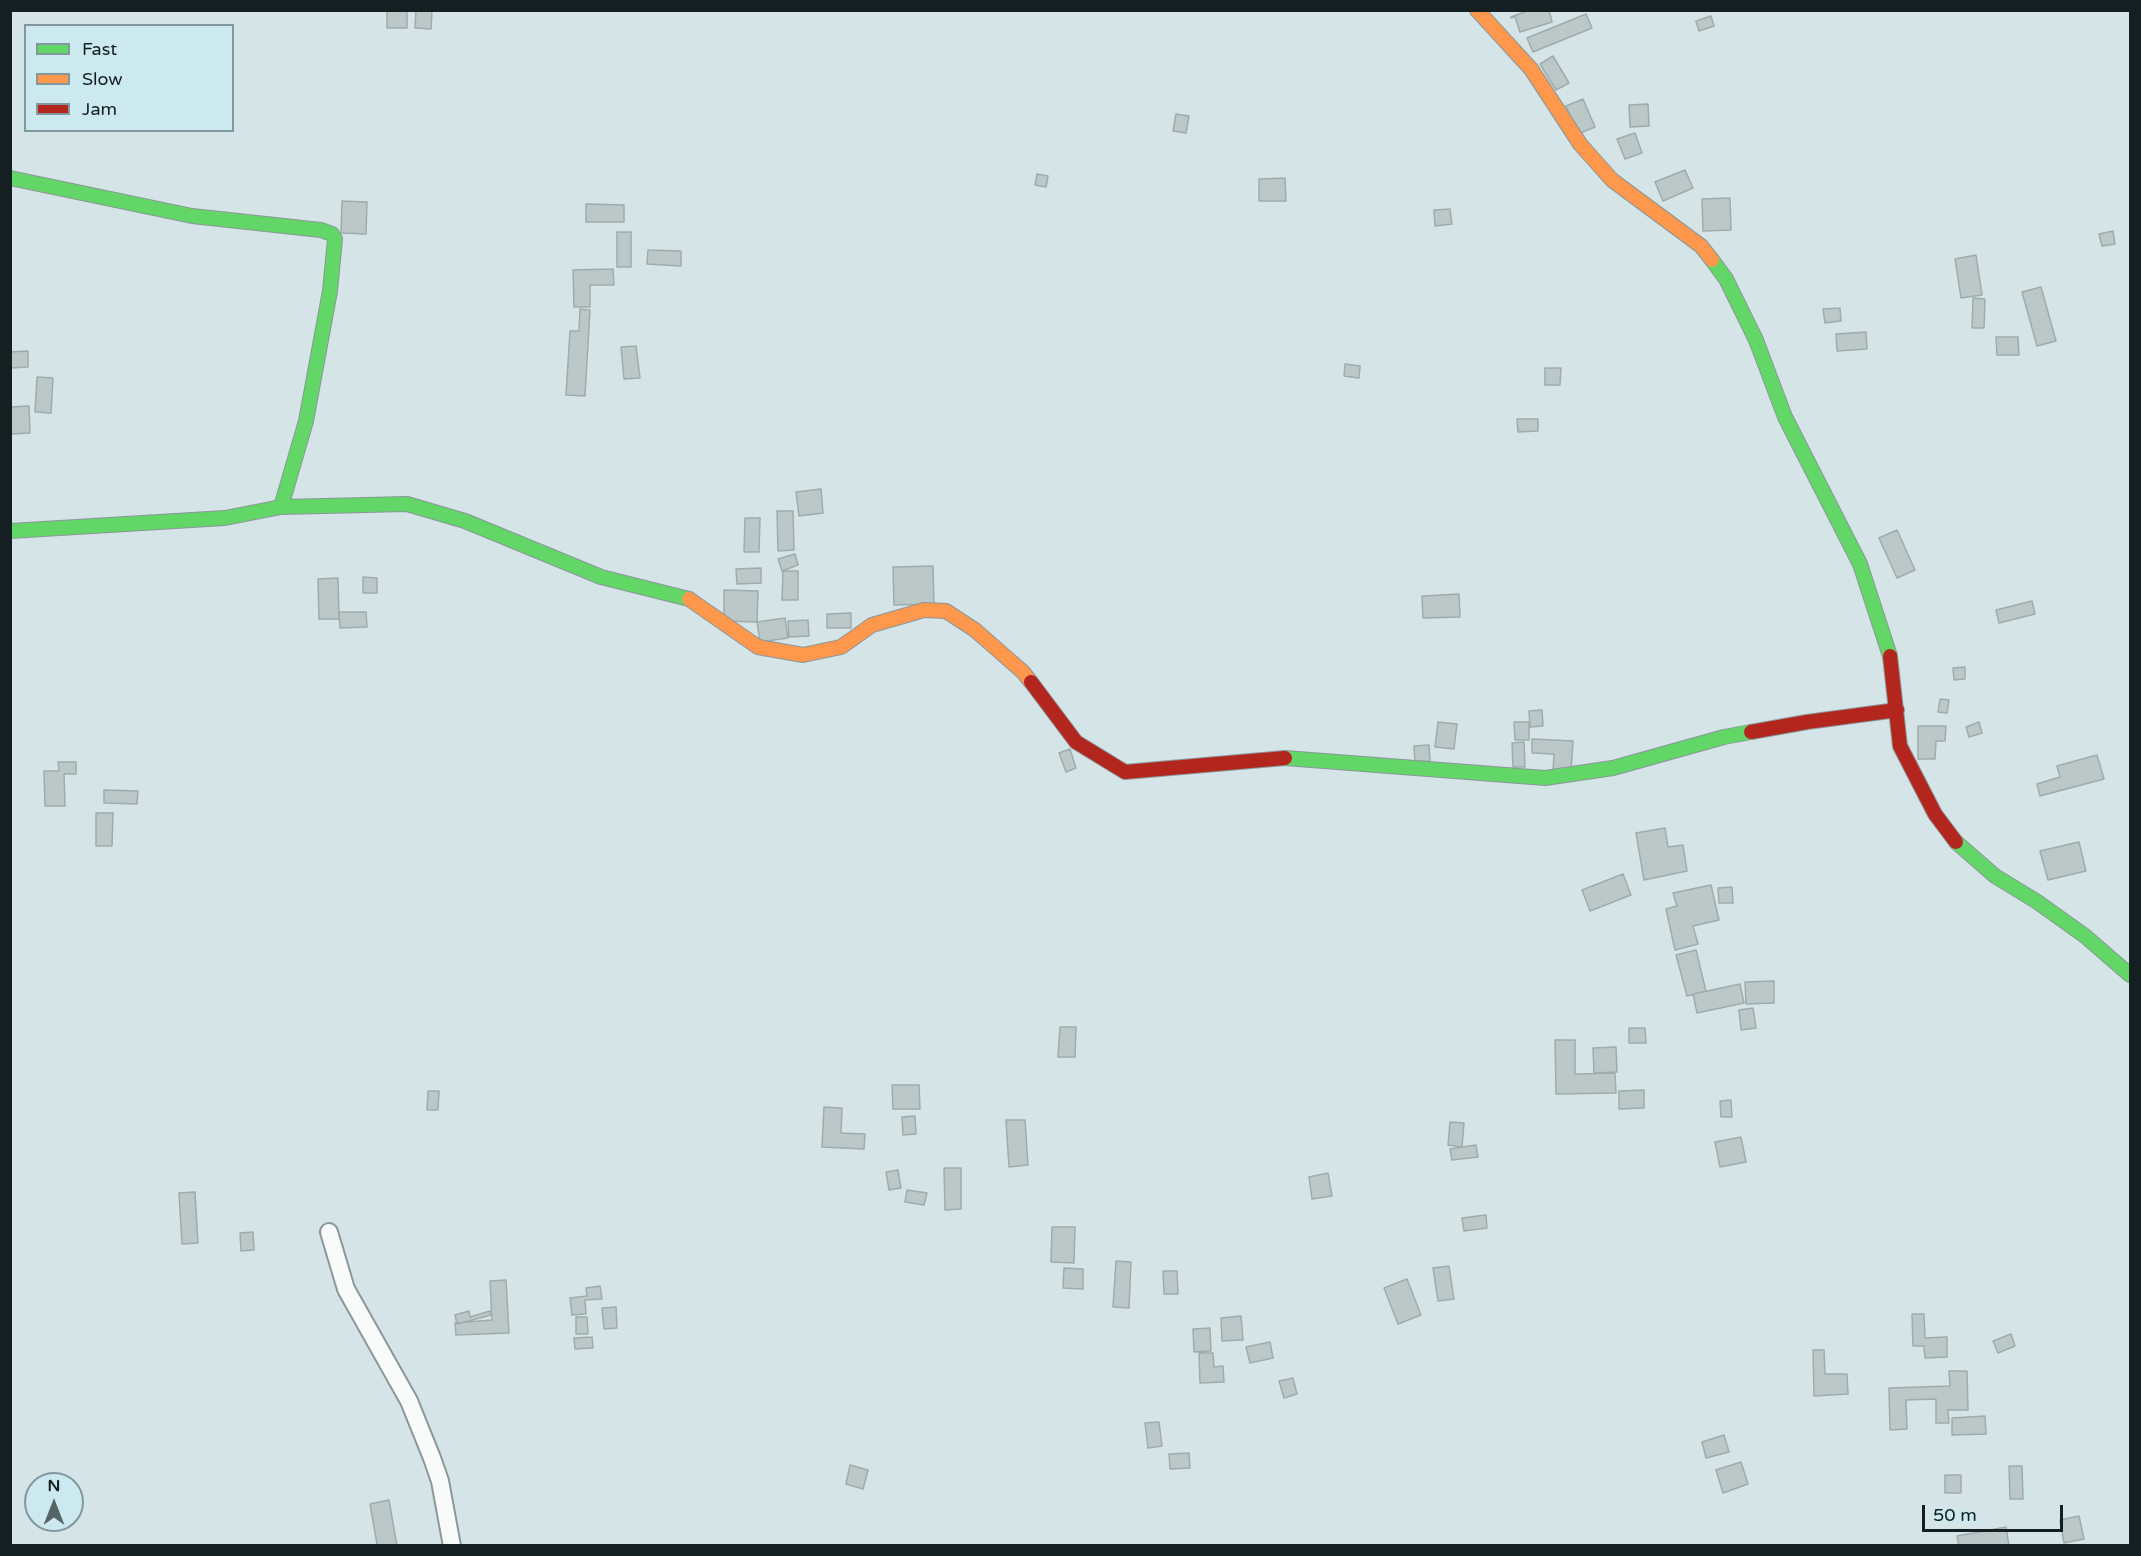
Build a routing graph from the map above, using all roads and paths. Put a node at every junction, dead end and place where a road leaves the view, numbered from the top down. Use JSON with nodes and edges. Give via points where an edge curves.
{"nodes":[{"id":1,"x":1477,"y":10,"type":"edge"},
{"id":2,"x":10,"y":178,"type":"edge"},
{"id":3,"x":282,"y":507,"type":"junction"},
{"id":4,"x":10,"y":531,"type":"edge"},
{"id":5,"x":1897,"y":710,"type":"junction"},
{"id":6,"x":2130,"y":975,"type":"edge"},
{"id":7,"x":328,"y":1232,"type":"dead end"},
{"id":8,"x":452,"y":1545,"type":"edge"}],
"edges":[{"from":1,"to":5,"type":"street","via":[[1531,69],[1580,144],[1612,180],[1701,246],[1726,279],[1756,340],[1785,417],[1860,564],[1890,653]]},
{"from":2,"to":3,"type":"street","via":[[192,216],[332,234],[330,291],[306,421]]},
{"from":3,"to":4,"type":"street","via":[[225,518]]},
{"from":3,"to":5,"type":"street","via":[[407,504],[465,521],[600,577],[691,599],[758,647],[803,655],[841,648],[872,625],[924,610],[946,611],[975,630],[1023,672],[1076,742],[1125,772],[1282,758],[1555,777],[1613,768],[1724,737]]},
{"from":5,"to":6,"type":"street","via":[[1900,746],[1935,814],[1956,843],[1995,876],[2085,936]]},
{"from":7,"to":8,"type":"street","via":[[346,1289],[409,1401],[432,1458]]}]}
